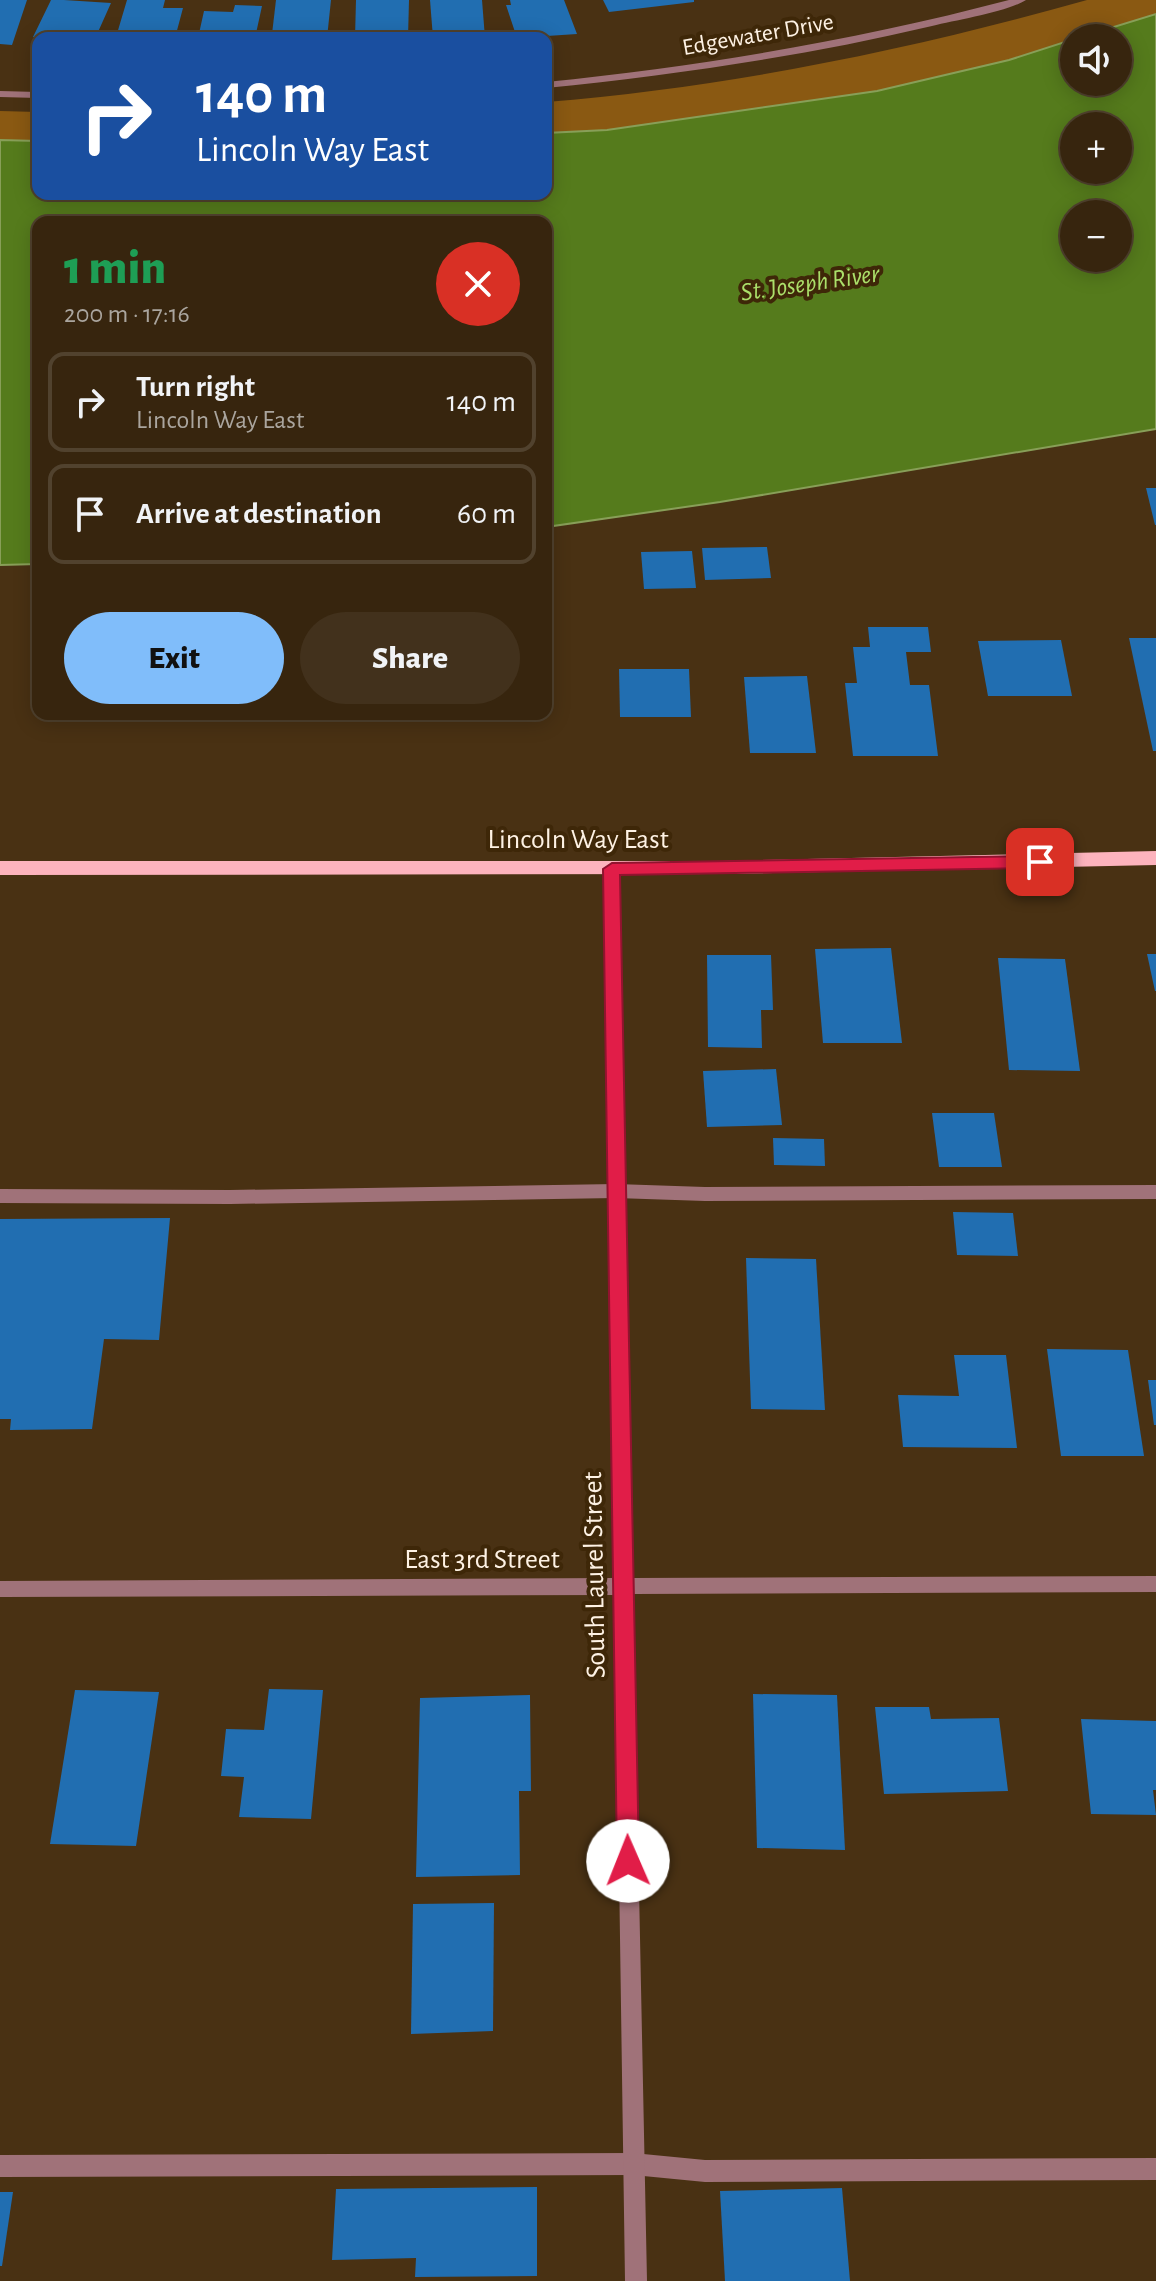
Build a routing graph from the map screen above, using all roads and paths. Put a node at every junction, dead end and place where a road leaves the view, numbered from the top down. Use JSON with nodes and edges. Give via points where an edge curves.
{"nodes":[{"id":1,"x":1021,"y":0,"type":"edge"},
{"id":2,"x":552,"y":84,"type":"edge"},
{"id":3,"x":0,"y":94,"type":"edge"},
{"id":4,"x":32,"y":95,"type":"edge"},
{"id":5,"x":1156,"y":858,"type":"edge"},
{"id":6,"x":0,"y":868,"type":"edge"},
{"id":7,"x":612,"y":869,"type":"junction"},
{"id":8,"x":616,"y":1191,"type":"junction"},
{"id":9,"x":1156,"y":1192,"type":"edge"},
{"id":10,"x":0,"y":1196,"type":"edge"},
{"id":11,"x":1156,"y":1584,"type":"edge"},
{"id":12,"x":623,"y":1588,"type":"junction"},
{"id":13,"x":0,"y":1589,"type":"edge"},
{"id":14,"x":633,"y":2164,"type":"junction"},
{"id":15,"x":0,"y":2166,"type":"edge"},
{"id":16,"x":1156,"y":2169,"type":"edge"},
{"id":17,"x":636,"y":2281,"type":"edge"}],
"edges":[{"from":1,"to":2,"type":"street","name":"Edgewater Drive","via":[[793,52]]},
{"from":3,"to":4,"type":"street"},
{"from":5,"to":7,"type":"main road","name":"Lincoln Way East"},
{"from":6,"to":7,"type":"main road","name":"Lincoln Way East"},
{"from":7,"to":8,"type":"street","name":"South Laurel Street"},
{"from":8,"to":9,"type":"street"},
{"from":8,"to":10,"type":"street"},
{"from":8,"to":12,"type":"street","name":"South Laurel Street"},
{"from":11,"to":12,"type":"street","name":"East 3rd Street"},
{"from":12,"to":13,"type":"street","name":"East 3rd Street"},
{"from":12,"to":14,"type":"street","name":"South Laurel Street"},
{"from":14,"to":15,"type":"street"},
{"from":14,"to":16,"type":"street","via":[[705,2171]]},
{"from":14,"to":17,"type":"street","name":"South Laurel Street"}]}
